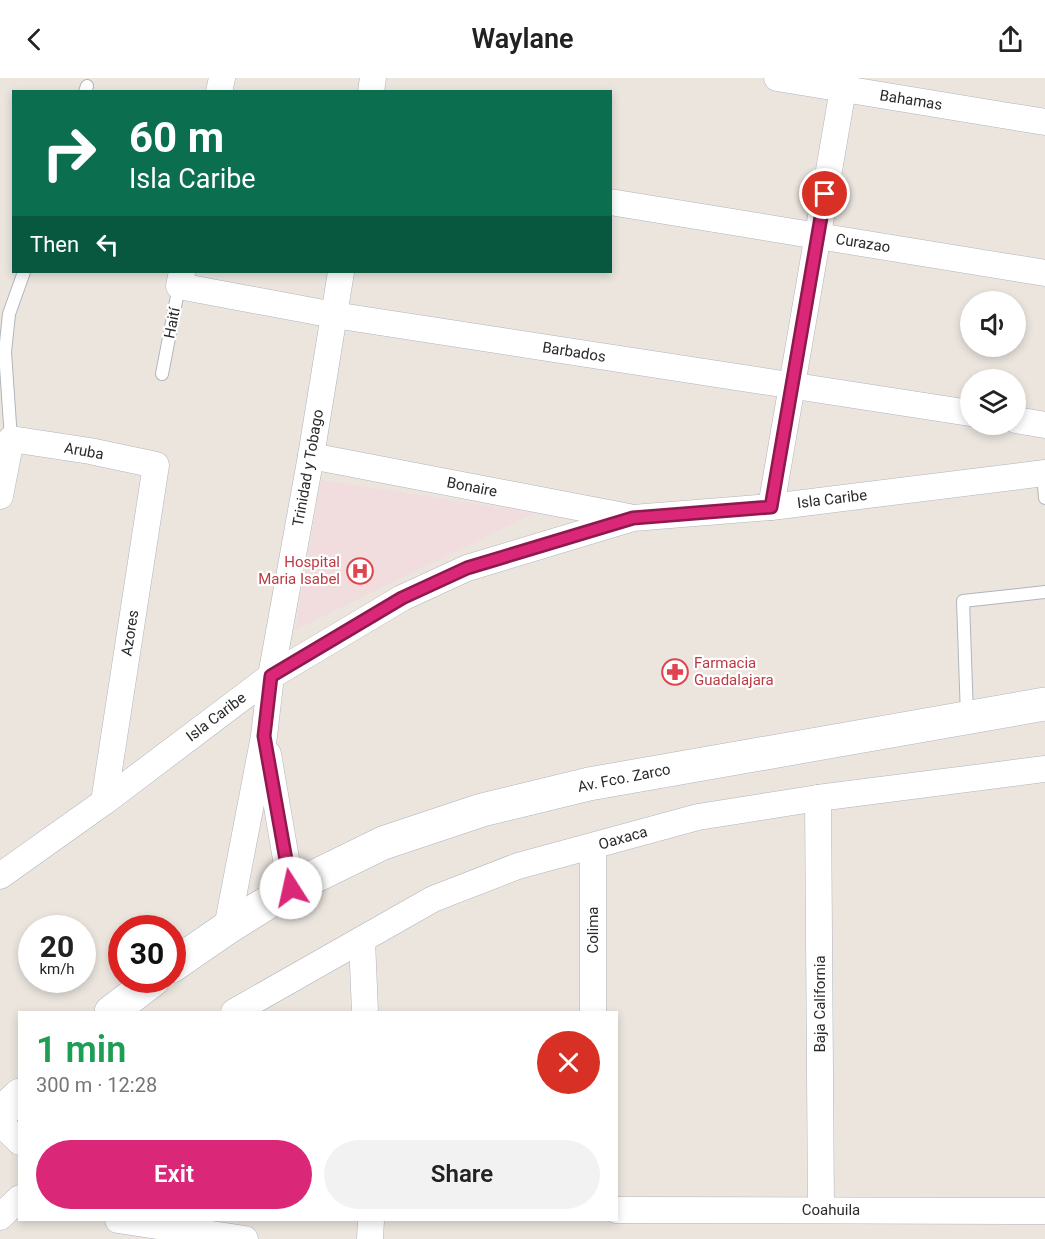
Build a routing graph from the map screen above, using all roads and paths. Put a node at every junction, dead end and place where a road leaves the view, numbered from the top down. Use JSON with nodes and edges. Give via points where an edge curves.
{"nodes":[{"id":1,"x":777,"y":78,"type":"edge"},
{"id":2,"x":843,"y":89,"type":"junction"},
{"id":3,"x":1045,"y":122,"type":"edge"},
{"id":4,"x":612,"y":202,"type":"edge"},
{"id":5,"x":817,"y":236,"type":"junction"},
{"id":6,"x":24,"y":273,"type":"edge"},
{"id":7,"x":341,"y":273,"type":"edge"},
{"id":8,"x":1045,"y":273,"type":"edge"},
{"id":9,"x":180,"y":279,"type":"edge"},
{"id":10,"x":334,"y":315,"type":"junction"},
{"id":11,"x":162,"y":374,"type":"dead end"},
{"id":12,"x":791,"y":386,"type":"junction"},
{"id":13,"x":960,"y":411,"type":"edge"},
{"id":14,"x":1026,"y":422,"type":"edge"},
{"id":15,"x":1045,"y":425,"type":"edge"},
{"id":16,"x":11,"y":439,"type":"junction"},
{"id":17,"x":311,"y":456,"type":"junction"},
{"id":18,"x":156,"y":465,"type":"joint"},
{"id":19,"x":1044,"y":481,"type":"edge"},
{"id":20,"x":0,"y":496,"type":"edge"},
{"id":21,"x":771,"y":507,"type":"junction"},
{"id":22,"x":633,"y":518,"type":"junction"},
{"id":23,"x":1045,"y":592,"type":"edge"},
{"id":24,"x":271,"y":676,"type":"junction"},
{"id":25,"x":1045,"y":704,"type":"edge"},
{"id":26,"x":967,"y":717,"type":"junction"},
{"id":27,"x":264,"y":736,"type":"junction"},
{"id":28,"x":1045,"y":769,"type":"edge"},
{"id":29,"x":818,"y":798,"type":"junction"},
{"id":30,"x":104,"y":802,"type":"junction"},
{"id":31,"x":593,"y":847,"type":"junction"},
{"id":32,"x":0,"y":876,"type":"edge"},
{"id":33,"x":291,"y":888,"type":"junction"},
{"id":34,"x":227,"y":928,"type":"junction"},
{"id":35,"x":362,"y":940,"type":"junction"},
{"id":36,"x":186,"y":956,"type":"edge"},
{"id":37,"x":135,"y":993,"type":"edge"},
{"id":38,"x":112,"y":1011,"type":"edge"},
{"id":39,"x":236,"y":1011,"type":"edge"},
{"id":40,"x":364,"y":1011,"type":"edge"},
{"id":41,"x":593,"y":1011,"type":"edge"},
{"id":42,"x":18,"y":1097,"type":"edge"},
{"id":43,"x":0,"y":1114,"type":"edge"},
{"id":44,"x":0,"y":1123,"type":"edge"},
{"id":45,"x":18,"y":1140,"type":"edge"},
{"id":46,"x":18,"y":1200,"type":"edge"},
{"id":47,"x":618,"y":1210,"type":"edge"},
{"id":48,"x":822,"y":1210,"type":"junction"},
{"id":49,"x":1045,"y":1211,"type":"edge"},
{"id":50,"x":0,"y":1217,"type":"edge"},
{"id":51,"x":125,"y":1221,"type":"edge"},
{"id":52,"x":371,"y":1221,"type":"edge"},
{"id":53,"x":245,"y":1239,"type":"edge"},
{"id":54,"x":370,"y":1239,"type":"edge"}],
"edges":[{"from":1,"to":2,"type":"street","name":"Bahamas"},
{"from":2,"to":3,"type":"street","name":"Bahamas"},
{"from":2,"to":5,"type":"street"},
{"from":4,"to":5,"type":"street","name":"Curazao"},
{"from":5,"to":8,"type":"street","name":"Curazao"},
{"from":5,"to":12,"type":"street"},
{"from":6,"to":16,"type":"lane","via":[[9,314],[5,352]]},
{"from":7,"to":10,"type":"street","name":"Trinidad y Tobago"},
{"from":9,"to":10,"type":"street","name":"Barbados"},
{"from":9,"to":11,"type":"lane","name":"Haití"},
{"from":10,"to":12,"type":"street","name":"Barbados"},
{"from":10,"to":17,"type":"street","name":"Trinidad y Tobago"},
{"from":12,"to":13,"type":"street","name":"Barbados"},
{"from":12,"to":21,"type":"street"},
{"from":14,"to":15,"type":"street"},
{"from":16,"to":18,"type":"street","name":"Aruba"},
{"from":16,"to":20,"type":"street"},
{"from":17,"to":22,"type":"street","name":"Bonaire"},
{"from":17,"to":24,"type":"street","name":"Trinidad y Tobago"},
{"from":18,"to":30,"type":"street","name":"Azores"},
{"from":19,"to":21,"type":"street","name":"Isla Caribe"},
{"from":21,"to":22,"type":"street","name":"Isla Caribe"},
{"from":22,"to":24,"type":"street","name":"Isla Caribe","via":[[467,568],[402,598]]},
{"from":23,"to":26,"type":"lane","via":[[963,601]]},
{"from":24,"to":27,"type":"street","name":"Trinidad y Tobago"},
{"from":24,"to":30,"type":"street","name":"Isla Caribe"},
{"from":25,"to":26,"type":"main road","name":"Av. Fco. Zarco"},
{"from":26,"to":33,"type":"main road","name":"Av. Fco. Zarco","via":[[589,784],[492,807],[383,843]]},
{"from":27,"to":33,"type":"street","name":"Trinidad y Tobago"},
{"from":27,"to":34,"type":"street","name":"Trinidad y Tobago"},
{"from":28,"to":29,"type":"street","name":"Oaxaca"},
{"from":29,"to":31,"type":"street","name":"Oaxaca","via":[[698,817]]},
{"from":29,"to":48,"type":"street","name":"Baja California"},
{"from":30,"to":32,"type":"street","name":"Isla Caribe"},
{"from":31,"to":35,"type":"street","name":"Oaxaca","via":[[518,866],[433,899]]},
{"from":31,"to":41,"type":"street","name":"Colima"},
{"from":33,"to":34,"type":"main road","name":"Av. Fco. Zarco"},
{"from":34,"to":36,"type":"main road","name":"Av. Fco. Zarco"},
{"from":35,"to":39,"type":"street","name":"Oaxaca"},
{"from":35,"to":40,"type":"street"},
{"from":37,"to":38,"type":"main road"},
{"from":42,"to":43,"type":"main road"},
{"from":44,"to":45,"type":"street"},
{"from":46,"to":50,"type":"street"},
{"from":47,"to":48,"type":"street","name":"Coahuila"},
{"from":48,"to":49,"type":"street","name":"Coahuila"},
{"from":51,"to":53,"type":"street"},
{"from":52,"to":54,"type":"street"}]}
